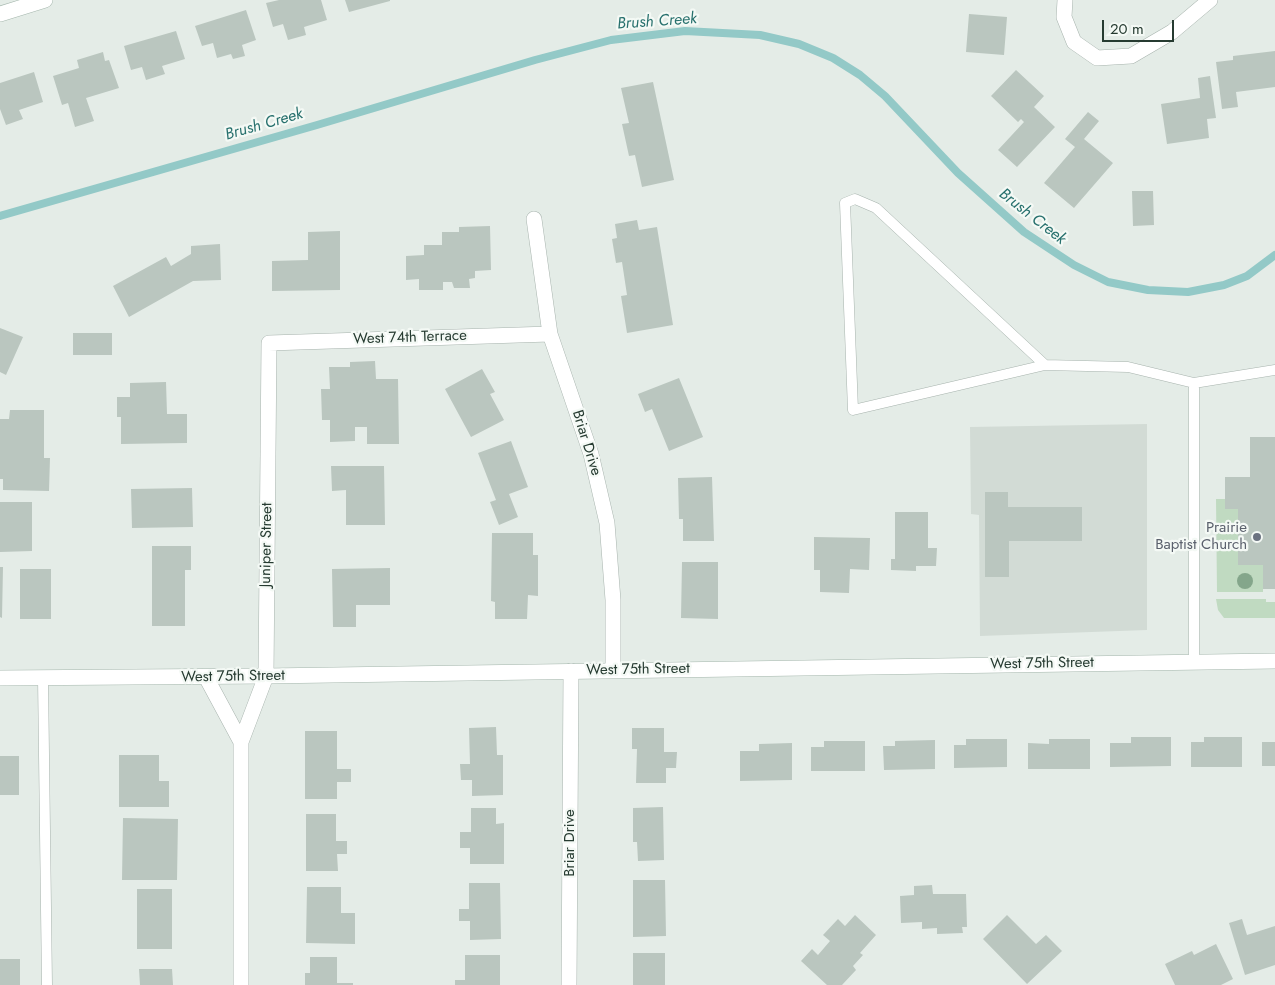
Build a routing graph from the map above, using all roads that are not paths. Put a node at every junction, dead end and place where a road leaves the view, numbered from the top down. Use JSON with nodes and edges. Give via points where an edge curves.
{"nodes":[{"id":1,"x":45,"y":0,"type":"edge"},
{"id":2,"x":1066,"y":0,"type":"edge"},
{"id":3,"x":1211,"y":0,"type":"edge"},
{"id":4,"x":0,"y":14,"type":"edge"},
{"id":5,"x":534,"y":219,"type":"dead end"},
{"id":6,"x":550,"y":334,"type":"junction"},
{"id":7,"x":269,"y":343,"type":"joint"},
{"id":8,"x":1045,"y":365,"type":"junction"},
{"id":9,"x":1275,"y":370,"type":"edge"},
{"id":10,"x":1194,"y":383,"type":"junction"},
{"id":11,"x":1275,"y":661,"type":"edge"},
{"id":12,"x":1194,"y":662,"type":"junction"},
{"id":13,"x":613,"y":670,"type":"junction"},
{"id":14,"x":571,"y":671,"type":"junction"},
{"id":15,"x":266,"y":676,"type":"junction"},
{"id":16,"x":206,"y":677,"type":"junction"},
{"id":17,"x":0,"y":678,"type":"edge"},
{"id":18,"x":42,"y":678,"type":"junction"},
{"id":19,"x":241,"y":742,"type":"junction"},
{"id":20,"x":47,"y":985,"type":"edge"},
{"id":21,"x":241,"y":985,"type":"edge"},
{"id":22,"x":569,"y":985,"type":"edge"}],
"edges":[{"from":1,"to":4,"type":"street"},
{"from":2,"to":3,"type":"street","via":[[1064,17],[1074,42],[1097,58],[1131,56],[1172,32]]},
{"from":5,"to":6,"type":"street","name":"Briar Drive"},
{"from":6,"to":7,"type":"street","name":"West 74th Terrace"},
{"from":6,"to":13,"type":"street","name":"Briar Drive","via":[[591,454],[607,522],[613,600]]},
{"from":7,"to":15,"type":"street","name":"Juniper Street"},
{"from":8,"to":8,"type":"lane","via":[[853,410],[845,203],[856,199],[876,208]]},
{"from":8,"to":10,"type":"lane","via":[[1128,367]]},
{"from":9,"to":10,"type":"lane"},
{"from":10,"to":12,"type":"lane"},
{"from":11,"to":12,"type":"street","name":"West 75th Street"},
{"from":12,"to":13,"type":"street","name":"West 75th Street"},
{"from":13,"to":14,"type":"street","name":"West 75th Street"},
{"from":14,"to":15,"type":"street","name":"West 75th Street"},
{"from":14,"to":22,"type":"street","name":"Briar Drive"},
{"from":15,"to":16,"type":"street","name":"West 75th Street"},
{"from":15,"to":19,"type":"street","name":"Juniper Street"},
{"from":16,"to":18,"type":"street","name":"West 75th Street"},
{"from":16,"to":19,"type":"street","name":"Juniper Street"},
{"from":17,"to":18,"type":"street","name":"West 75th Street"},
{"from":18,"to":20,"type":"lane"},
{"from":19,"to":21,"type":"street","name":"Juniper Street"}]}
